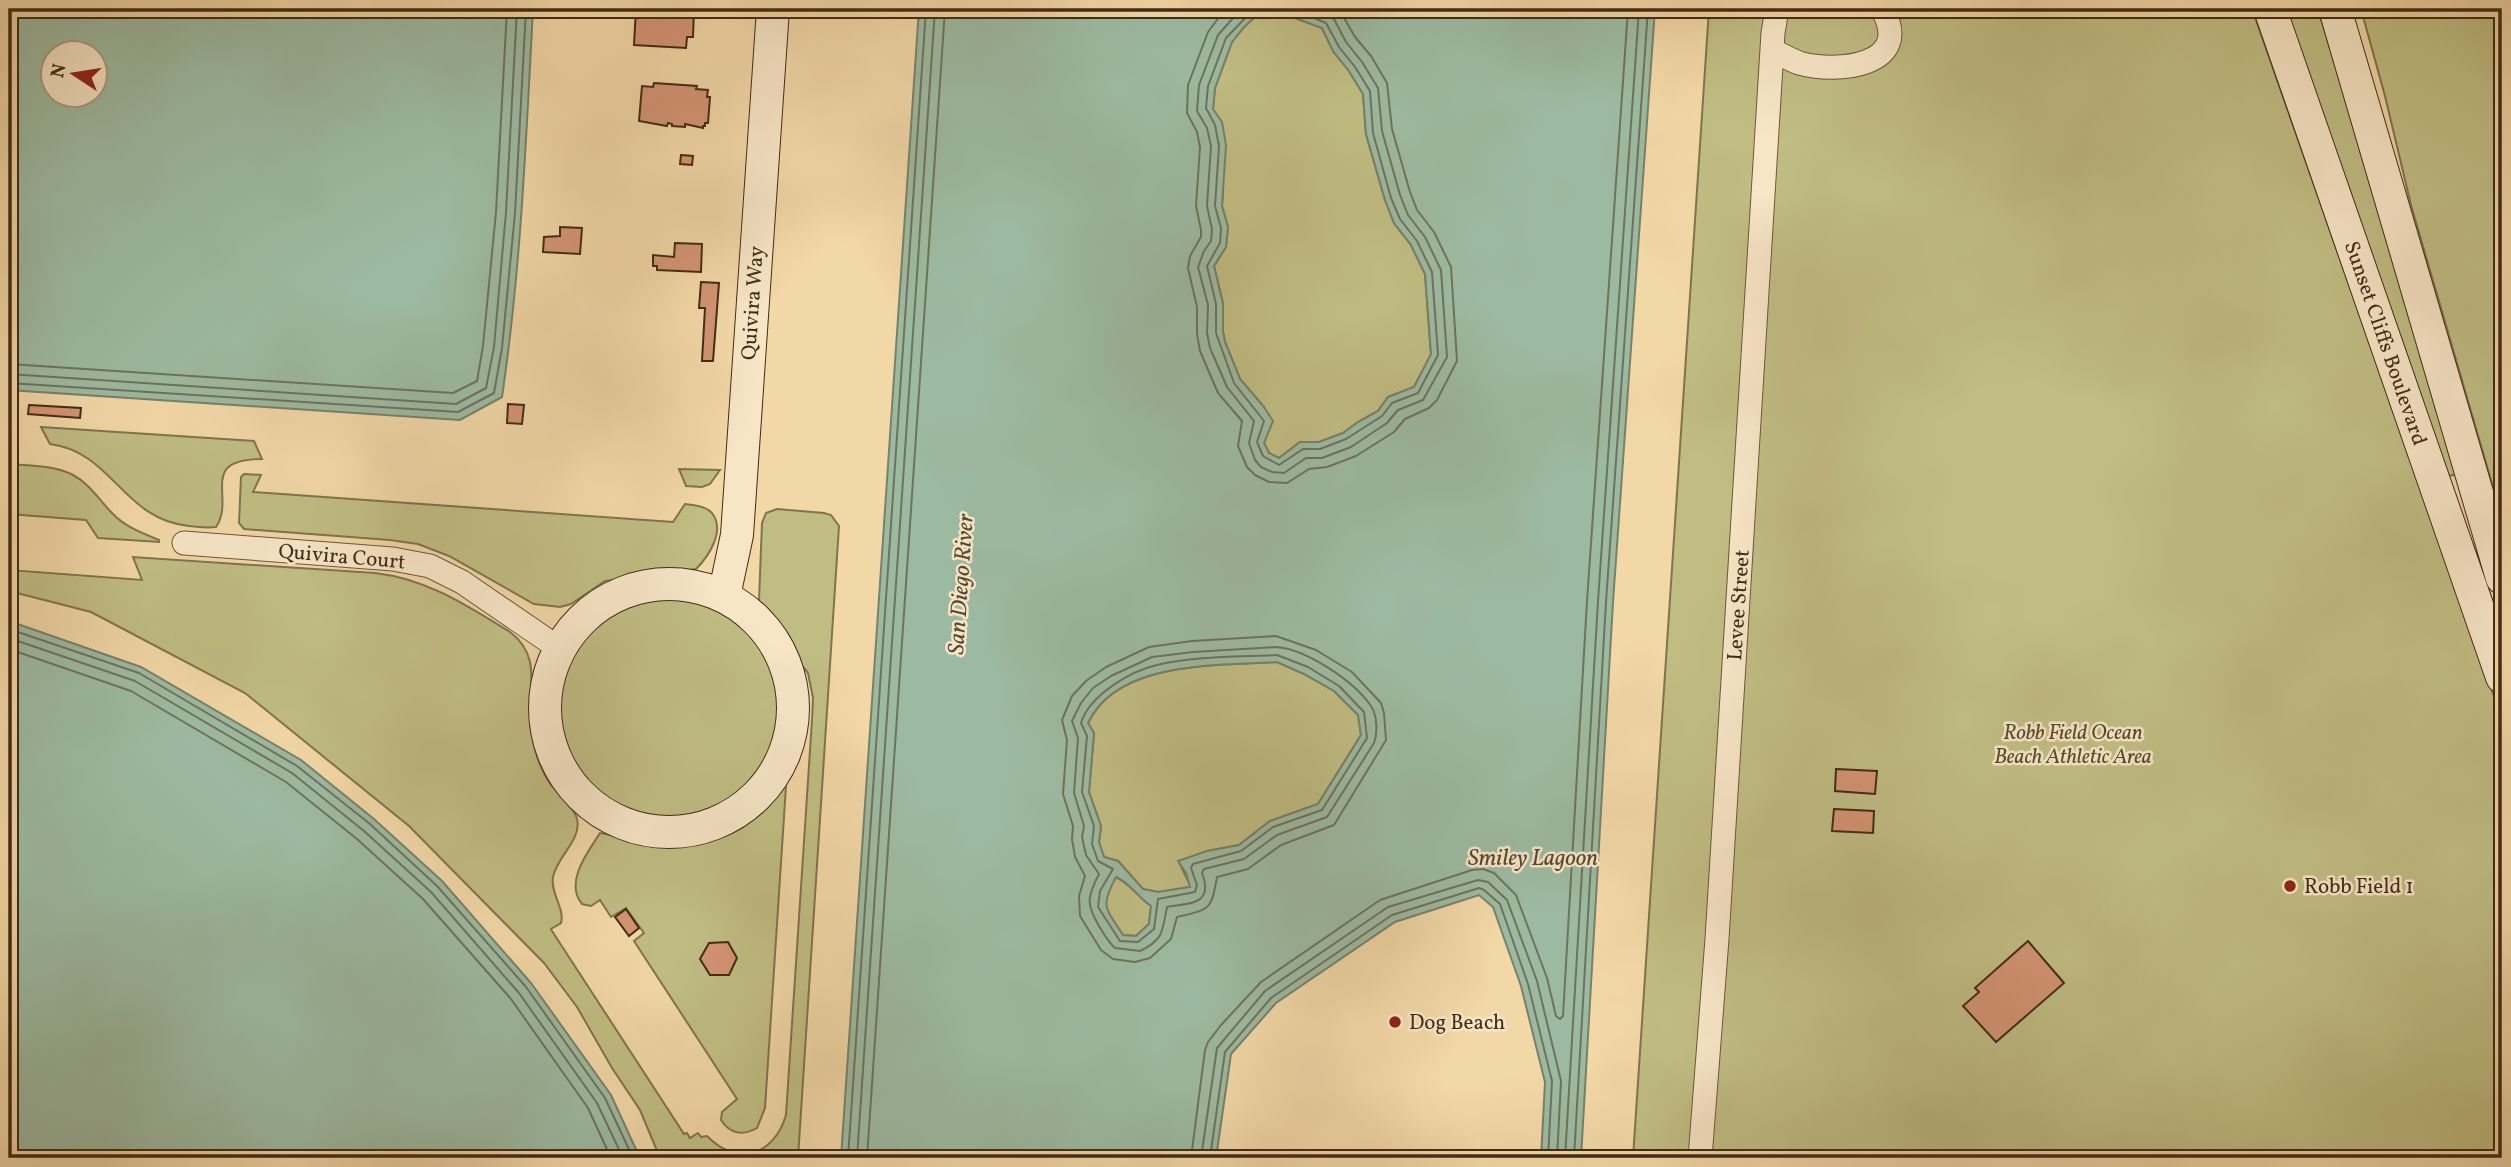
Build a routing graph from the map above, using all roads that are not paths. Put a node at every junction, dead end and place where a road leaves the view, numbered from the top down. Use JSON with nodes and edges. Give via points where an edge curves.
{"nodes":[{"id":1,"x":773,"y":9,"type":"edge"},
{"id":2,"x":1777,"y":9,"type":"edge"},
{"id":3,"x":1882,"y":9,"type":"edge"},
{"id":4,"x":2270,"y":9,"type":"edge"},
{"id":5,"x":2335,"y":9,"type":"edge"},
{"id":6,"x":1774,"y":51,"type":"junction"},
{"id":7,"x":184,"y":543,"type":"dead end"},
{"id":8,"x":2502,"y":578,"type":"edge"},
{"id":9,"x":724,"y":596,"type":"junction"},
{"id":10,"x":559,"y":649,"type":"junction"},
{"id":11,"x":2502,"y":677,"type":"edge"},
{"id":12,"x":1700,"y":1158,"type":"edge"}],
"edges":[{"from":1,"to":9,"type":"street","name":"Quivira Way","via":[[737,535]]},
{"from":2,"to":6,"type":"street","name":"Levee Street"},
{"from":3,"to":6,"type":"street","via":[[1891,34],[1876,59],[1827,66],[1800,63]]},
{"from":4,"to":11,"type":"street","name":"Sunset Cliffs Boulevard"},
{"from":5,"to":8,"type":"street","name":"Sunset Cliffs Boulevard"},
{"from":6,"to":12,"type":"street","name":"Levee Street"},
{"from":7,"to":10,"type":"street","name":"Quivira Court","via":[[393,559],[430,566]]},
{"from":9,"to":10,"type":"street","via":[[694,586],[663,583],[632,589],[603,602],[578,623]]},
{"from":9,"to":10,"type":"street","via":[[755,617],[778,647],[791,682],[793,719],[785,755],[766,787],[740,812],[706,828],[670,834],[634,829],[600,813],[573,789],[554,757],[545,721],[547,683]]}]}
